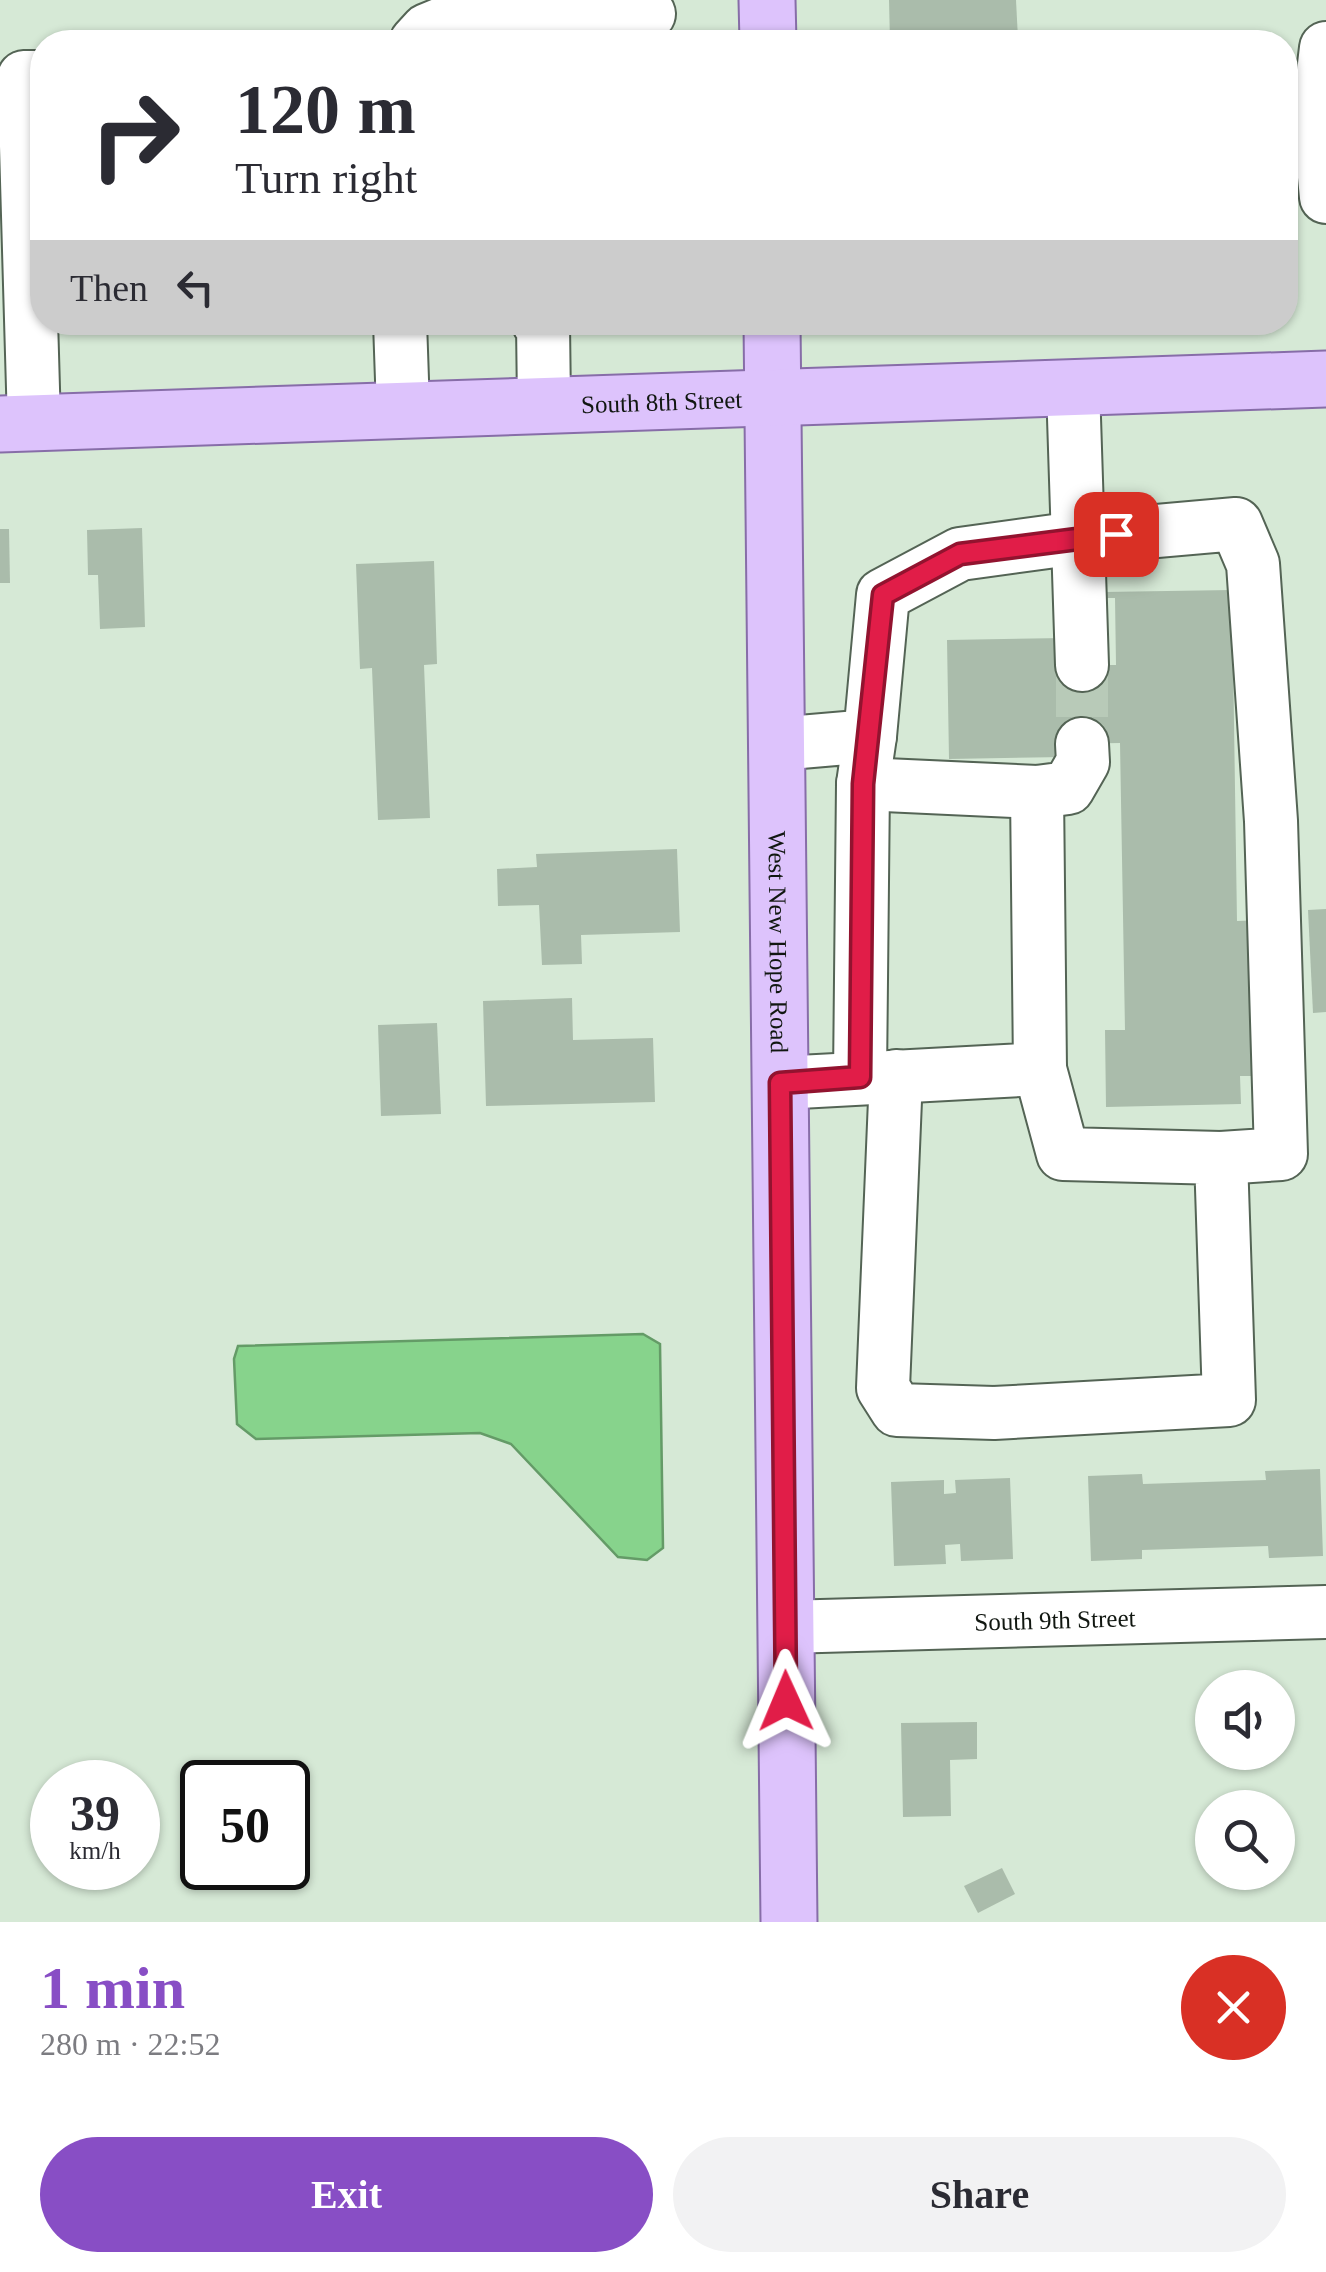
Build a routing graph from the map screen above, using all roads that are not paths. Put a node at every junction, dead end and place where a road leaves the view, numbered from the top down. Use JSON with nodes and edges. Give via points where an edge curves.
{"nodes":[{"id":1,"x":767,"y":0,"type":"edge"},
{"id":2,"x":649,"y":19,"type":"edge"},
{"id":3,"x":427,"y":30,"type":"edge"},
{"id":4,"x":768,"y":30,"type":"edge"},
{"id":5,"x":1326,"y":48,"type":"edge"},
{"id":6,"x":30,"y":77,"type":"edge"},
{"id":7,"x":1326,"y":197,"type":"edge"},
{"id":8,"x":400,"y":335,"type":"edge"},
{"id":9,"x":544,"y":335,"type":"edge"},
{"id":10,"x":772,"y":335,"type":"edge"},
{"id":11,"x":1326,"y":378,"type":"edge"},
{"id":12,"x":1074,"y":386,"type":"junction"},
{"id":13,"x":774,"y":396,"type":"junction"},
{"id":14,"x":544,"y":404,"type":"junction"},
{"id":15,"x":403,"y":410,"type":"junction"},
{"id":16,"x":17,"y":423,"type":"edge"},
{"id":17,"x":1077,"y":538,"type":"junction"},
{"id":18,"x":1082,"y":665,"type":"tunnel mouth"},
{"id":19,"x":777,"y":744,"type":"junction"},
{"id":20,"x":1082,"y":744,"type":"tunnel mouth"},
{"id":21,"x":866,"y":760,"type":"junction"},
{"id":22,"x":1036,"y":792,"type":"junction"},
{"id":23,"x":1040,"y":1069,"type":"junction"},
{"id":24,"x":878,"y":1076,"type":"junction"},
{"id":25,"x":780,"y":1083,"type":"junction"},
{"id":26,"x":1222,"y":1158,"type":"junction"},
{"id":27,"x":1326,"y":1612,"type":"edge"},
{"id":28,"x":784,"y":1628,"type":"junction"},
{"id":29,"x":789,"y":1922,"type":"edge"}],
"edges":[{"from":1,"to":4,"type":"main road"},
{"from":2,"to":3,"type":"street","via":[[444,24]]},
{"from":5,"to":7,"type":"street","via":[[1318,116]]},
{"from":6,"to":16,"type":"street","via":[[24,77]]},
{"from":8,"to":15,"type":"street"},
{"from":9,"to":14,"type":"street"},
{"from":10,"to":13,"type":"main road","name":"West New Hope Road"},
{"from":11,"to":12,"type":"main road","name":"South 8th Street"},
{"from":12,"to":13,"type":"main road","name":"South 8th Street"},
{"from":12,"to":17,"type":"street"},
{"from":13,"to":14,"type":"main road","name":"South 8th Street"},
{"from":13,"to":19,"type":"main road","name":"West New Hope Road"},
{"from":14,"to":15,"type":"main road","name":"South 8th Street"},
{"from":15,"to":16,"type":"main road","name":"South 8th Street"},
{"from":17,"to":18,"type":"street"},
{"from":17,"to":21,"type":"street","via":[[960,554],[883,595]]},
{"from":17,"to":26,"type":"street","via":[[1236,524],[1253,564],[1271,821],[1281,1154]]},
{"from":19,"to":21,"type":"street"},
{"from":19,"to":25,"type":"main road","name":"West New Hope Road"},
{"from":20,"to":22,"type":"street","via":[[1083,762],[1068,788]]},
{"from":21,"to":22,"type":"street"},
{"from":21,"to":24,"type":"street"},
{"from":22,"to":23,"type":"street"},
{"from":23,"to":24,"type":"street"},
{"from":23,"to":26,"type":"street","via":[[1062,1154]]},
{"from":24,"to":25,"type":"street"},
{"from":24,"to":26,"type":"street","via":[[883,1388],[897,1410],[994,1413],[1229,1400]]},
{"from":25,"to":28,"type":"main road","name":"West New Hope Road"},
{"from":27,"to":28,"type":"street","name":"South 9th Street"},
{"from":28,"to":29,"type":"main road","name":"West New Hope Road"}]}
